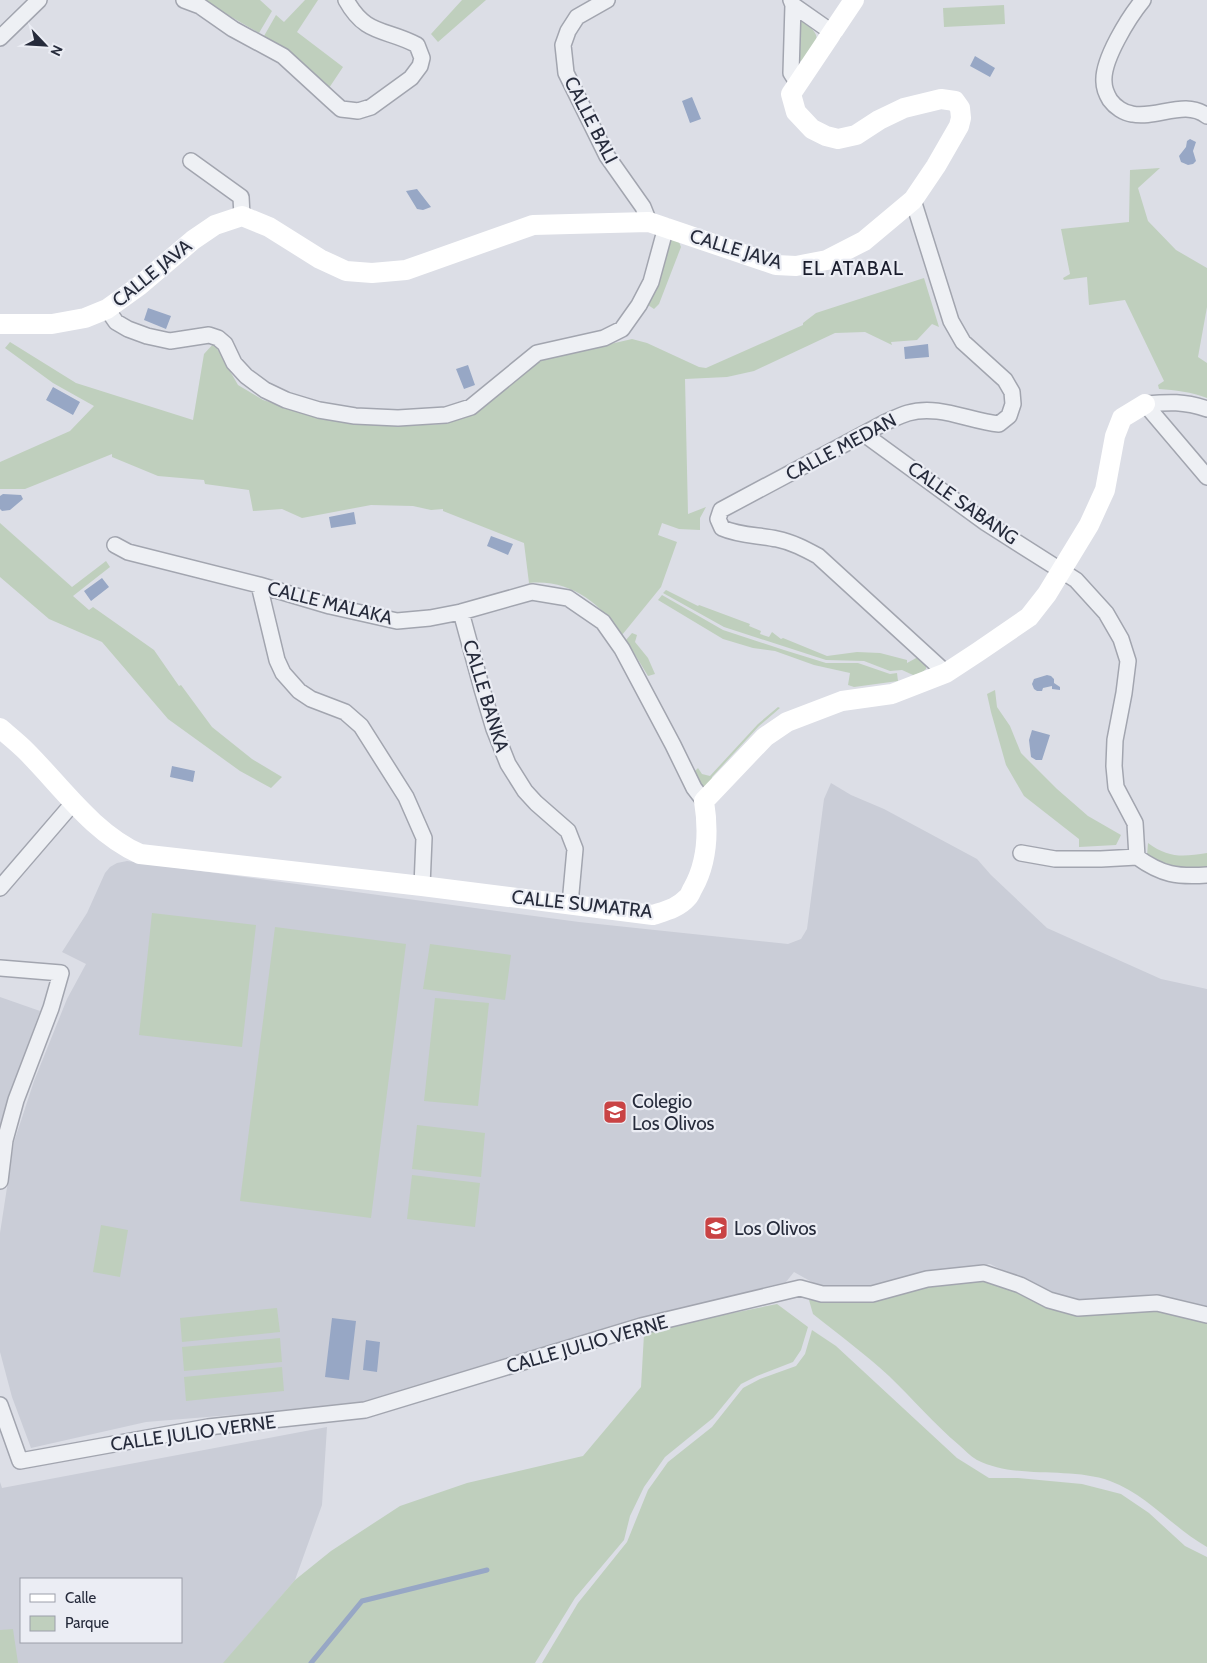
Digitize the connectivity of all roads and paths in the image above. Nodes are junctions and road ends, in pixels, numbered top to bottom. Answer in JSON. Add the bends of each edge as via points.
{"nodes":[{"id":1,"x":39,"y":0,"type":"edge"},
{"id":2,"x":184,"y":0,"type":"edge"},
{"id":3,"x":346,"y":0,"type":"edge"},
{"id":4,"x":607,"y":0,"type":"edge"},
{"id":5,"x":854,"y":0,"type":"edge"},
{"id":6,"x":1143,"y":0,"type":"edge"},
{"id":7,"x":792,"y":3,"type":"edge"},
{"id":8,"x":832,"y":33,"type":"junction"},
{"id":9,"x":0,"y":38,"type":"edge"},
{"id":10,"x":798,"y":84,"type":"junction"},
{"id":11,"x":1207,"y":116,"type":"edge"},
{"id":12,"x":191,"y":161,"type":"dead end"},
{"id":13,"x":913,"y":200,"type":"junction"},
{"id":14,"x":242,"y":216,"type":"junction"},
{"id":15,"x":657,"y":225,"type":"junction"},
{"id":16,"x":107,"y":310,"type":"junction"},
{"id":17,"x":0,"y":324,"type":"edge"},
{"id":18,"x":1145,"y":404,"type":"junction"},
{"id":19,"x":1207,"y":410,"type":"edge"},
{"id":20,"x":864,"y":434,"type":"junction"},
{"id":21,"x":1207,"y":477,"type":"edge"},
{"id":22,"x":115,"y":545,"type":"dead end"},
{"id":23,"x":1063,"y":570,"type":"junction"},
{"id":24,"x":259,"y":585,"type":"junction"},
{"id":25,"x":461,"y":612,"type":"junction"},
{"id":26,"x":946,"y":673,"type":"junction"},
{"id":27,"x":0,"y":728,"type":"edge"},
{"id":28,"x":704,"y":801,"type":"junction"},
{"id":29,"x":74,"y":802,"type":"junction"},
{"id":30,"x":1022,"y":853,"type":"dead end"},
{"id":31,"x":1137,"y":857,"type":"junction"},
{"id":32,"x":1207,"y":875,"type":"edge"},
{"id":33,"x":422,"y":886,"type":"junction"},
{"id":34,"x":0,"y":888,"type":"edge"},
{"id":35,"x":570,"y":904,"type":"junction"},
{"id":36,"x":0,"y":968,"type":"edge"},
{"id":37,"x":0,"y":1180,"type":"edge"},
{"id":38,"x":1207,"y":1315,"type":"edge"},
{"id":39,"x":0,"y":1405,"type":"edge"}],
"edges":[{"from":1,"to":9,"type":"street"},
{"from":2,"to":3,"type":"street","via":[[200,6],[233,29],[283,56],[341,108],[358,111],[370,107],[411,78],[422,58],[417,45],[372,29],[360,20]]},
{"from":4,"to":15,"type":"street","name":"CALLE BALI","via":[[577,17],[568,31],[563,45],[566,74],[607,156]]},
{"from":5,"to":8,"type":"street","name":"CALLE JAVA"},
{"from":6,"to":11,"type":"street","via":[[1132,13],[1107,63],[1106,94],[1120,110],[1131,114],[1194,109]]},
{"from":7,"to":8,"type":"street","name":"CALLE JAVA"},
{"from":7,"to":10,"type":"street","name":"CALLE JAVA","via":[[790,73]]},
{"from":8,"to":10,"type":"street","name":"CALLE JAVA"},
{"from":10,"to":13,"type":"street","name":"CALLE JAVA","via":[[791,94],[796,112],[812,129],[838,139],[856,135],[904,108],[940,100],[954,102],[960,108],[959,126]]},
{"from":12,"to":14,"type":"street","via":[[241,197]]},
{"from":13,"to":15,"type":"street","name":"CALLE JAVA","via":[[864,241],[827,260],[796,266],[776,264]]},
{"from":13,"to":20,"type":"street","name":"CALLE MEDAN","via":[[951,321],[962,342],[1005,380],[1012,392],[1013,404],[1009,416],[999,424],[947,412],[909,412]]},
{"from":14,"to":15,"type":"street","name":"CALLE JAVA","via":[[269,227],[346,271],[372,273],[406,270],[533,225]]},
{"from":14,"to":16,"type":"street","name":"CALLE JAVA","via":[[215,226],[192,240]]},
{"from":15,"to":16,"type":"street","via":[[651,282],[622,329],[604,338],[537,352],[471,407],[446,416],[355,416],[286,400],[246,376],[218,338],[209,335],[170,341],[147,336],[116,322]]},
{"from":16,"to":17,"type":"street","name":"CALLE JAVA","via":[[52,324]]},
{"from":18,"to":19,"type":"street","via":[[1176,401]]},
{"from":18,"to":21,"type":"street"},
{"from":18,"to":23,"type":"street","via":[[1122,418],[1115,436],[1105,490]]},
{"from":20,"to":23,"type":"street","name":"CALLE SABANG","via":[[986,523]]},
{"from":20,"to":26,"type":"street","name":"CALLE MEDAN","via":[[722,510],[718,519],[722,528],[733,533],[777,539],[818,556]]},
{"from":22,"to":24,"type":"street","name":"CALLE MALAKA","via":[[128,552]]},
{"from":23,"to":26,"type":"street","via":[[1029,616]]},
{"from":23,"to":31,"type":"street","name":"CALLE SABANG","via":[[1106,612],[1126,651],[1128,661],[1114,740],[1114,766],[1116,786],[1135,824]]},
{"from":24,"to":25,"type":"street","name":"CALLE MALAKA","via":[[330,606],[398,621]]},
{"from":24,"to":33,"type":"street","via":[[283,673],[298,691],[345,712],[361,726],[406,797],[424,838]]},
{"from":25,"to":28,"type":"street","name":"CALLE MALAKA","via":[[532,592],[568,598],[602,622],[622,649],[694,788]]},
{"from":25,"to":35,"type":"street","name":"CALLE BANKA","via":[[494,729],[508,764],[530,797],[568,831],[575,849]]},
{"from":26,"to":28,"type":"street","via":[[892,694],[842,701],[787,722],[765,737]]},
{"from":27,"to":29,"type":"street","name":"CALLE SUMATRA"},
{"from":28,"to":35,"type":"street","name":"CALLE SUMATRA","via":[[706,855],[688,898],[672,909],[653,915]]},
{"from":29,"to":33,"type":"street","name":"CALLE SUMATRA","via":[[112,838],[140,854]]},
{"from":29,"to":34,"type":"street"},
{"from":30,"to":31,"type":"street","via":[[1055,859]]},
{"from":31,"to":32,"type":"street","via":[[1170,874],[1183,877]]},
{"from":33,"to":35,"type":"street","name":"CALLE SUMATRA"},
{"from":36,"to":37,"type":"street","via":[[61,973],[16,1100],[5,1140]]},
{"from":38,"to":39,"type":"street","name":"CALLE JULIO VERNE","via":[[1157,1303],[1078,1308],[1049,1300],[984,1272],[927,1279],[872,1294],[822,1294],[800,1288],[641,1326],[365,1410],[208,1427],[20,1461]]}]}
